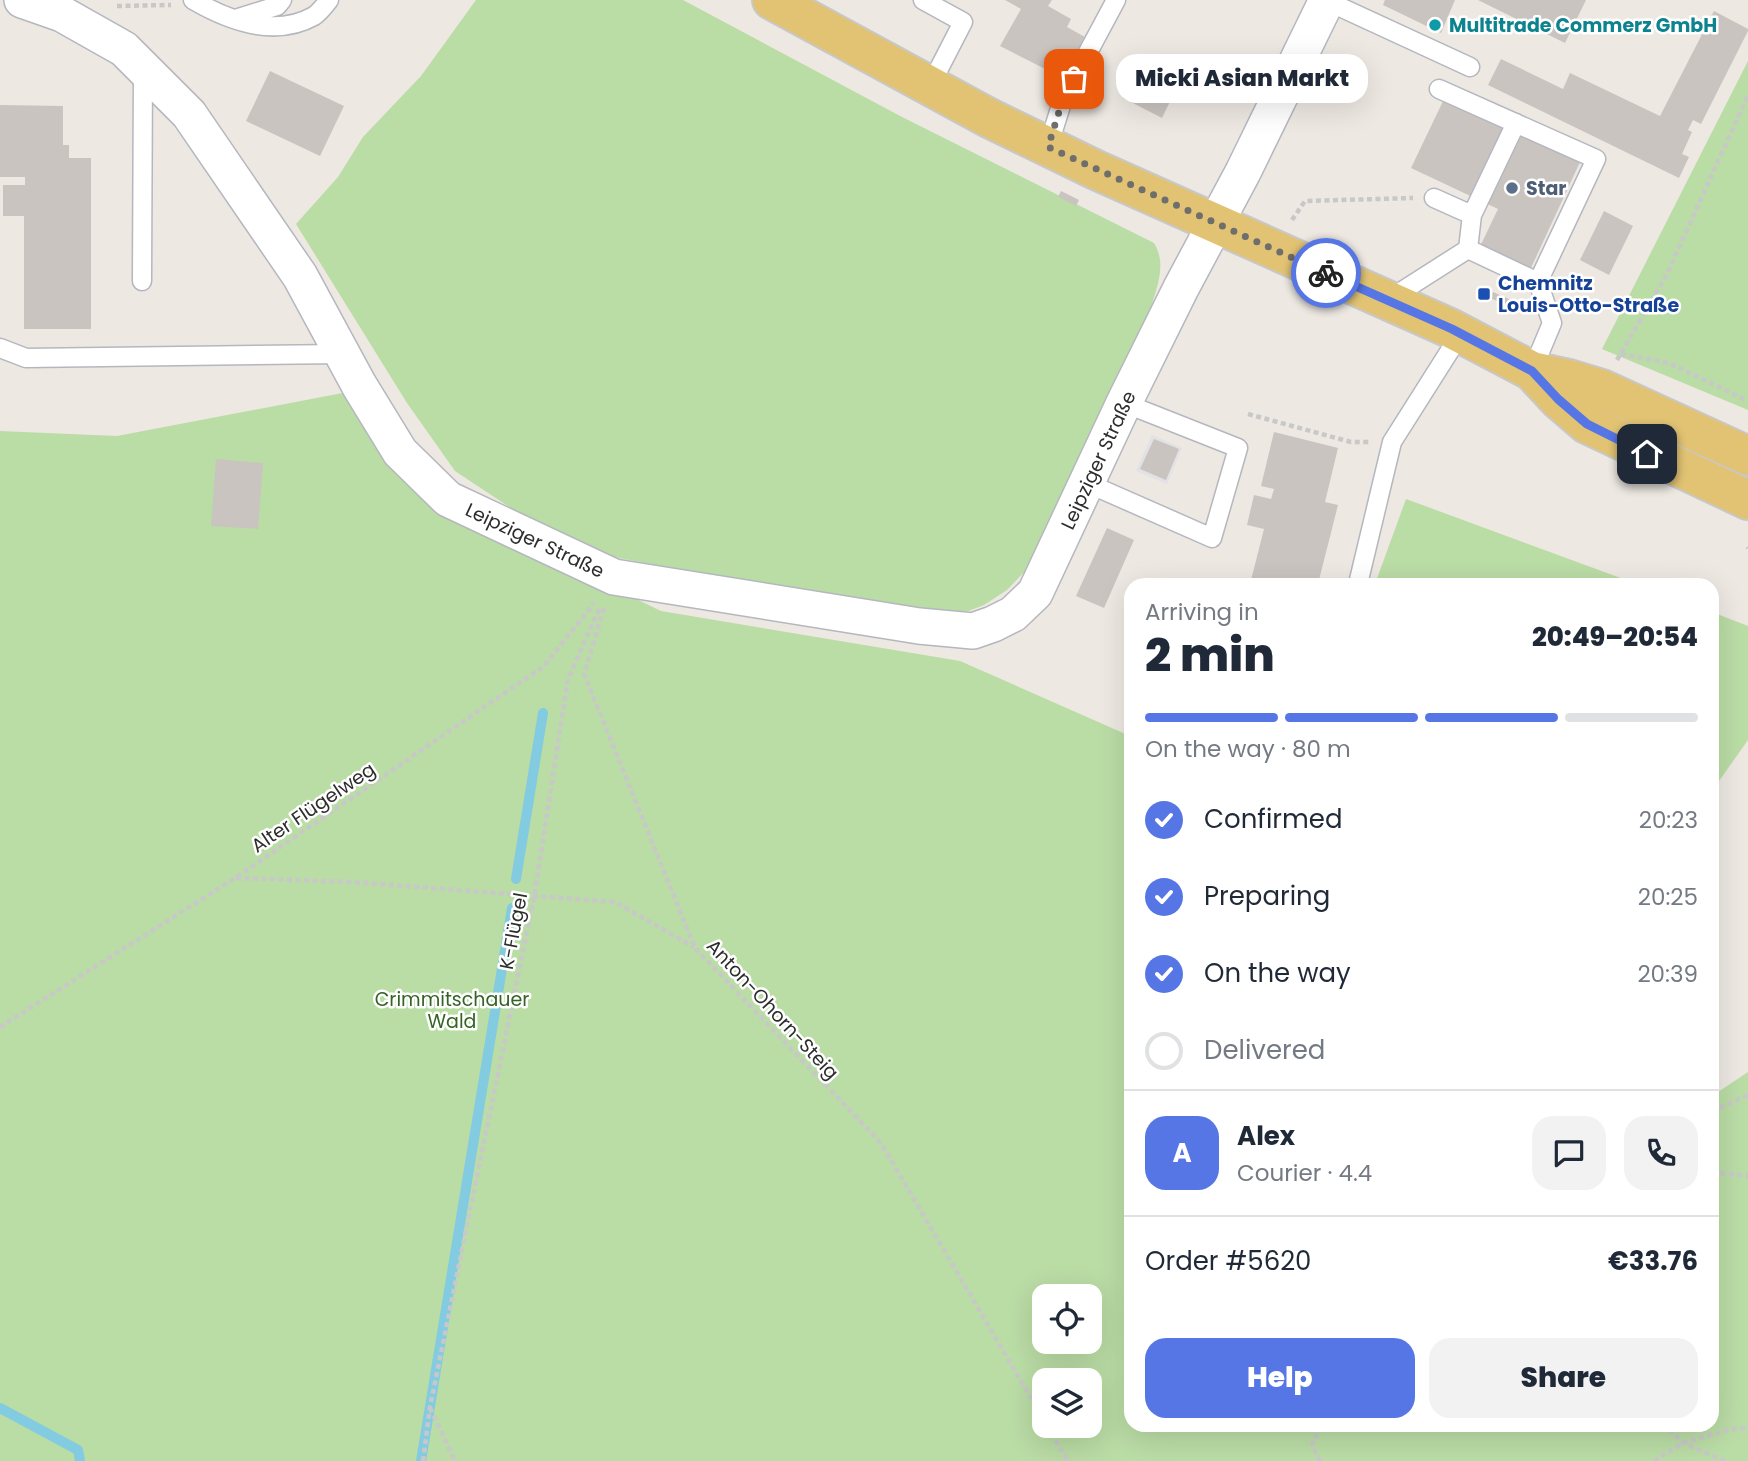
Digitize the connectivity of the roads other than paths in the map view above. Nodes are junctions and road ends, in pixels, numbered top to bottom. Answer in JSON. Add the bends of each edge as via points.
{"nodes":[{"id":1,"x":22,"y":0,"type":"edge"},
{"id":2,"x":193,"y":0,"type":"edge"},
{"id":3,"x":282,"y":0,"type":"edge"},
{"id":4,"x":329,"y":0,"type":"edge"},
{"id":5,"x":772,"y":0,"type":"edge"},
{"id":6,"x":923,"y":0,"type":"edge"},
{"id":7,"x":1116,"y":0,"type":"edge"},
{"id":8,"x":1327,"y":0,"type":"edge"},
{"id":9,"x":232,"y":20,"type":"junction"},
{"id":10,"x":1470,"y":67,"type":"dead end"},
{"id":11,"x":143,"y":69,"type":"junction"},
{"id":12,"x":930,"y":86,"type":"junction"},
{"id":13,"x":1439,"y":89,"type":"dead end"},
{"id":14,"x":1516,"y":123,"type":"junction"},
{"id":15,"x":1048,"y":147,"type":"junction"},
{"id":16,"x":1434,"y":198,"type":"road end"},
{"id":17,"x":1472,"y":215,"type":"junction"},
{"id":18,"x":1215,"y":224,"type":"junction"},
{"id":19,"x":1468,"y":249,"type":"junction"},
{"id":20,"x":142,"y":281,"type":"dead end"},
{"id":21,"x":1538,"y":282,"type":"junction"},
{"id":22,"x":1388,"y":300,"type":"junction"},
{"id":23,"x":1461,"y":333,"type":"junction"},
{"id":24,"x":0,"y":348,"type":"edge"},
{"id":25,"x":342,"y":354,"type":"junction"},
{"id":26,"x":1532,"y":371,"type":"junction"},
{"id":27,"x":1124,"y":402,"type":"junction"},
{"id":28,"x":1748,"y":456,"type":"edge"},
{"id":29,"x":1087,"y":483,"type":"junction"},
{"id":30,"x":1748,"y":499,"type":"edge"},
{"id":31,"x":1359,"y":578,"type":"edge"}],
"edges":[{"from":1,"to":11,"type":"street","name":"Leipziger Straße","via":[[62,14],[124,49]]},
{"from":2,"to":9,"type":"lane"},
{"from":3,"to":9,"type":"lane","via":[[277,6]]},
{"from":4,"to":9,"type":"lane","via":[[315,15],[280,28]]},
{"from":5,"to":12,"type":"main road"},
{"from":6,"to":12,"type":"lane","via":[[963,22]]},
{"from":7,"to":15,"type":"lane","via":[[1063,99]]},
{"from":8,"to":10,"type":"lane"},
{"from":8,"to":18,"type":"street","name":"Leipziger Straße"},
{"from":11,"to":20,"type":"lane"},
{"from":11,"to":25,"type":"street","name":"Leipziger Straße","via":[[189,114],[300,276]]},
{"from":12,"to":15,"type":"main road"},
{"from":13,"to":14,"type":"lane"},
{"from":14,"to":17,"type":"lane"},
{"from":14,"to":21,"type":"lane","via":[[1596,159]]},
{"from":15,"to":18,"type":"main road"},
{"from":16,"to":17,"type":"lane"},
{"from":17,"to":19,"type":"lane"},
{"from":18,"to":22,"type":"main road"},
{"from":18,"to":27,"type":"street","name":"Leipziger Straße"},
{"from":19,"to":21,"type":"lane"},
{"from":19,"to":22,"type":"lane"},
{"from":21,"to":26,"type":"lane","via":[[1552,323]]},
{"from":22,"to":23,"type":"main road"},
{"from":23,"to":26,"type":"main road"},
{"from":23,"to":31,"type":"lane","via":[[1392,442]]},
{"from":24,"to":25,"type":"lane","via":[[26,358]]},
{"from":25,"to":29,"type":"street","name":"Leipziger Straße","via":[[400,452],[448,499],[614,577],[972,631],[1013,614],[1035,593]]},
{"from":26,"to":28,"type":"main road","via":[[1602,389]]},
{"from":26,"to":30,"type":"main road","via":[[1587,424]]},
{"from":27,"to":29,"type":"street","name":"Leipziger Straße"},
{"from":27,"to":29,"type":"lane","via":[[1238,448],[1212,538]]}]}
